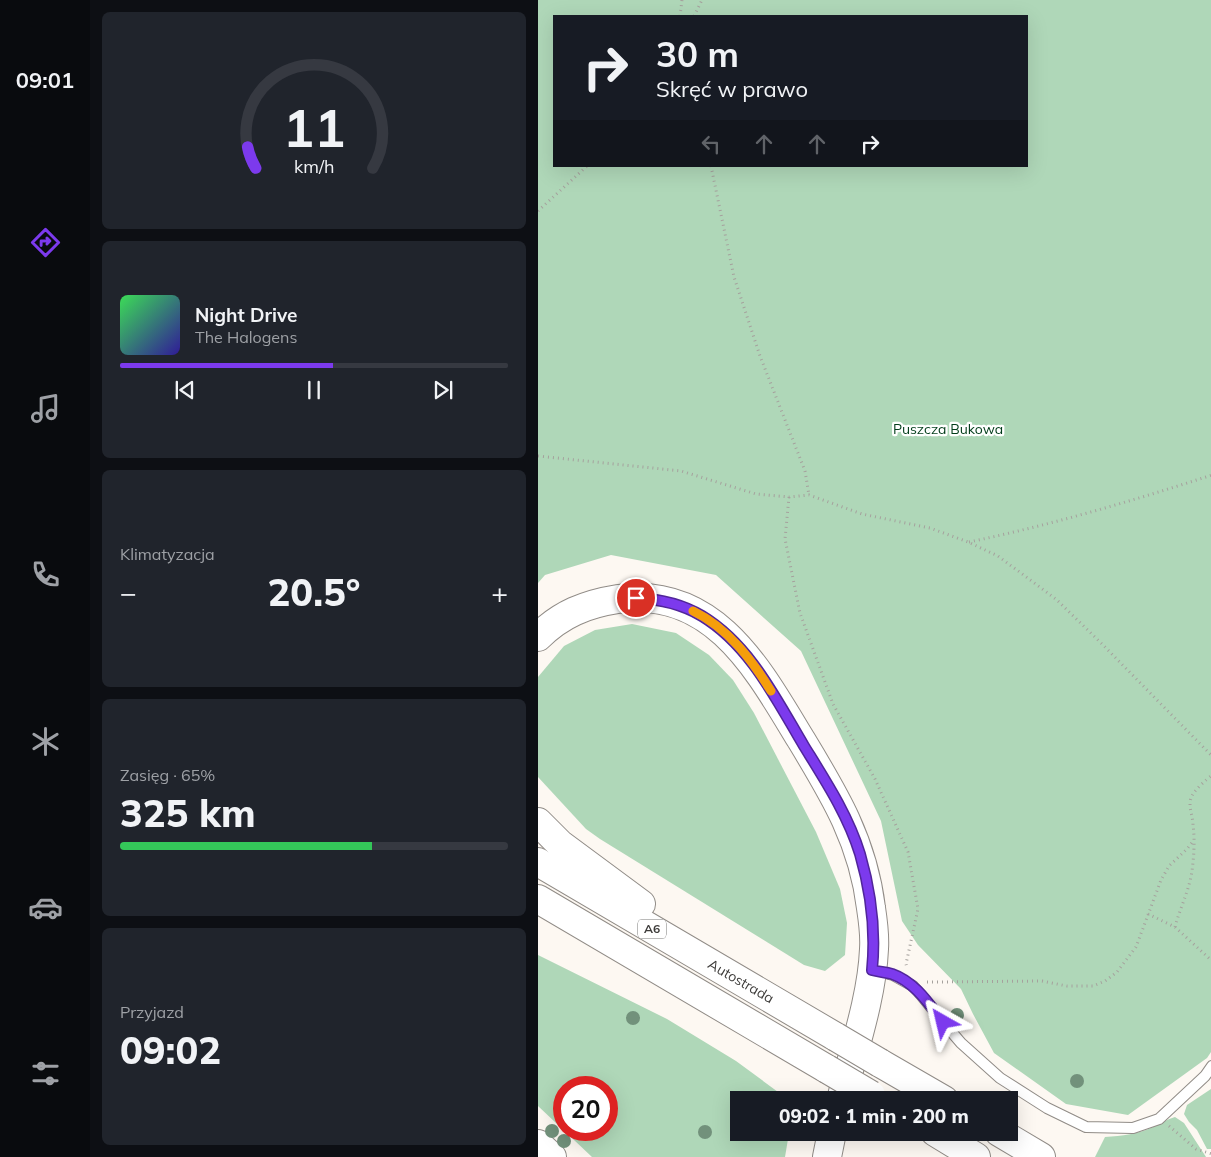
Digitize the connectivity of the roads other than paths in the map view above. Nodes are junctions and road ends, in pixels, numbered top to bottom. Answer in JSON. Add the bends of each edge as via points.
{"nodes":[{"id":1,"x":538,"y":637,"type":"edge"},
{"id":2,"x":538,"y":822,"type":"edge"},
{"id":3,"x":538,"y":862,"type":"edge"},
{"id":4,"x":538,"y":899,"type":"edge"},
{"id":5,"x":538,"y":917,"type":"edge"},
{"id":6,"x":625,"y":951,"type":"junction"},
{"id":7,"x":872,"y":970,"type":"junction"},
{"id":8,"x":766,"y":995,"type":"junction"},
{"id":9,"x":1212,"y":1066,"type":"edge"},
{"id":10,"x":843,"y":1091,"type":"edge"},
{"id":11,"x":865,"y":1091,"type":"edge"},
{"id":12,"x":928,"y":1091,"type":"edge"},
{"id":13,"x":950,"y":1141,"type":"edge"},
{"id":14,"x":1014,"y":1141,"type":"edge"},
{"id":15,"x":538,"y":1144,"type":"edge"},
{"id":16,"x":552,"y":1157,"type":"edge"},
{"id":17,"x":976,"y":1157,"type":"edge"},
{"id":18,"x":1041,"y":1157,"type":"edge"}],
"edges":[{"from":1,"to":7,"type":"highway","via":[[574,611],[611,600],[636,598],[663,601],[689,609],[712,622],[735,642],[785,713],[838,802],[854,836],[871,906]]},
{"from":2,"to":8,"type":"highway","via":[[581,860]]},
{"from":3,"to":8,"type":"highway","name":"Autostrada","number":"A6"},
{"from":4,"to":6,"type":"highway","number":"A6"},
{"from":5,"to":6,"type":"highway"},
{"from":6,"to":11,"type":"highway","number":"A6","bridge":true},
{"from":7,"to":9,"type":"lane","via":[[893,975],[910,984],[961,1042],[1000,1078],[1047,1108],[1086,1127],[1133,1128],[1159,1119]]},
{"from":7,"to":10,"type":"highway"},
{"from":8,"to":12,"type":"highway","name":"Autostrada","number":"A6","bridge":true},
{"from":13,"to":17,"type":"highway"},
{"from":14,"to":18,"type":"highway"},
{"from":15,"to":16,"type":"highway"}]}
